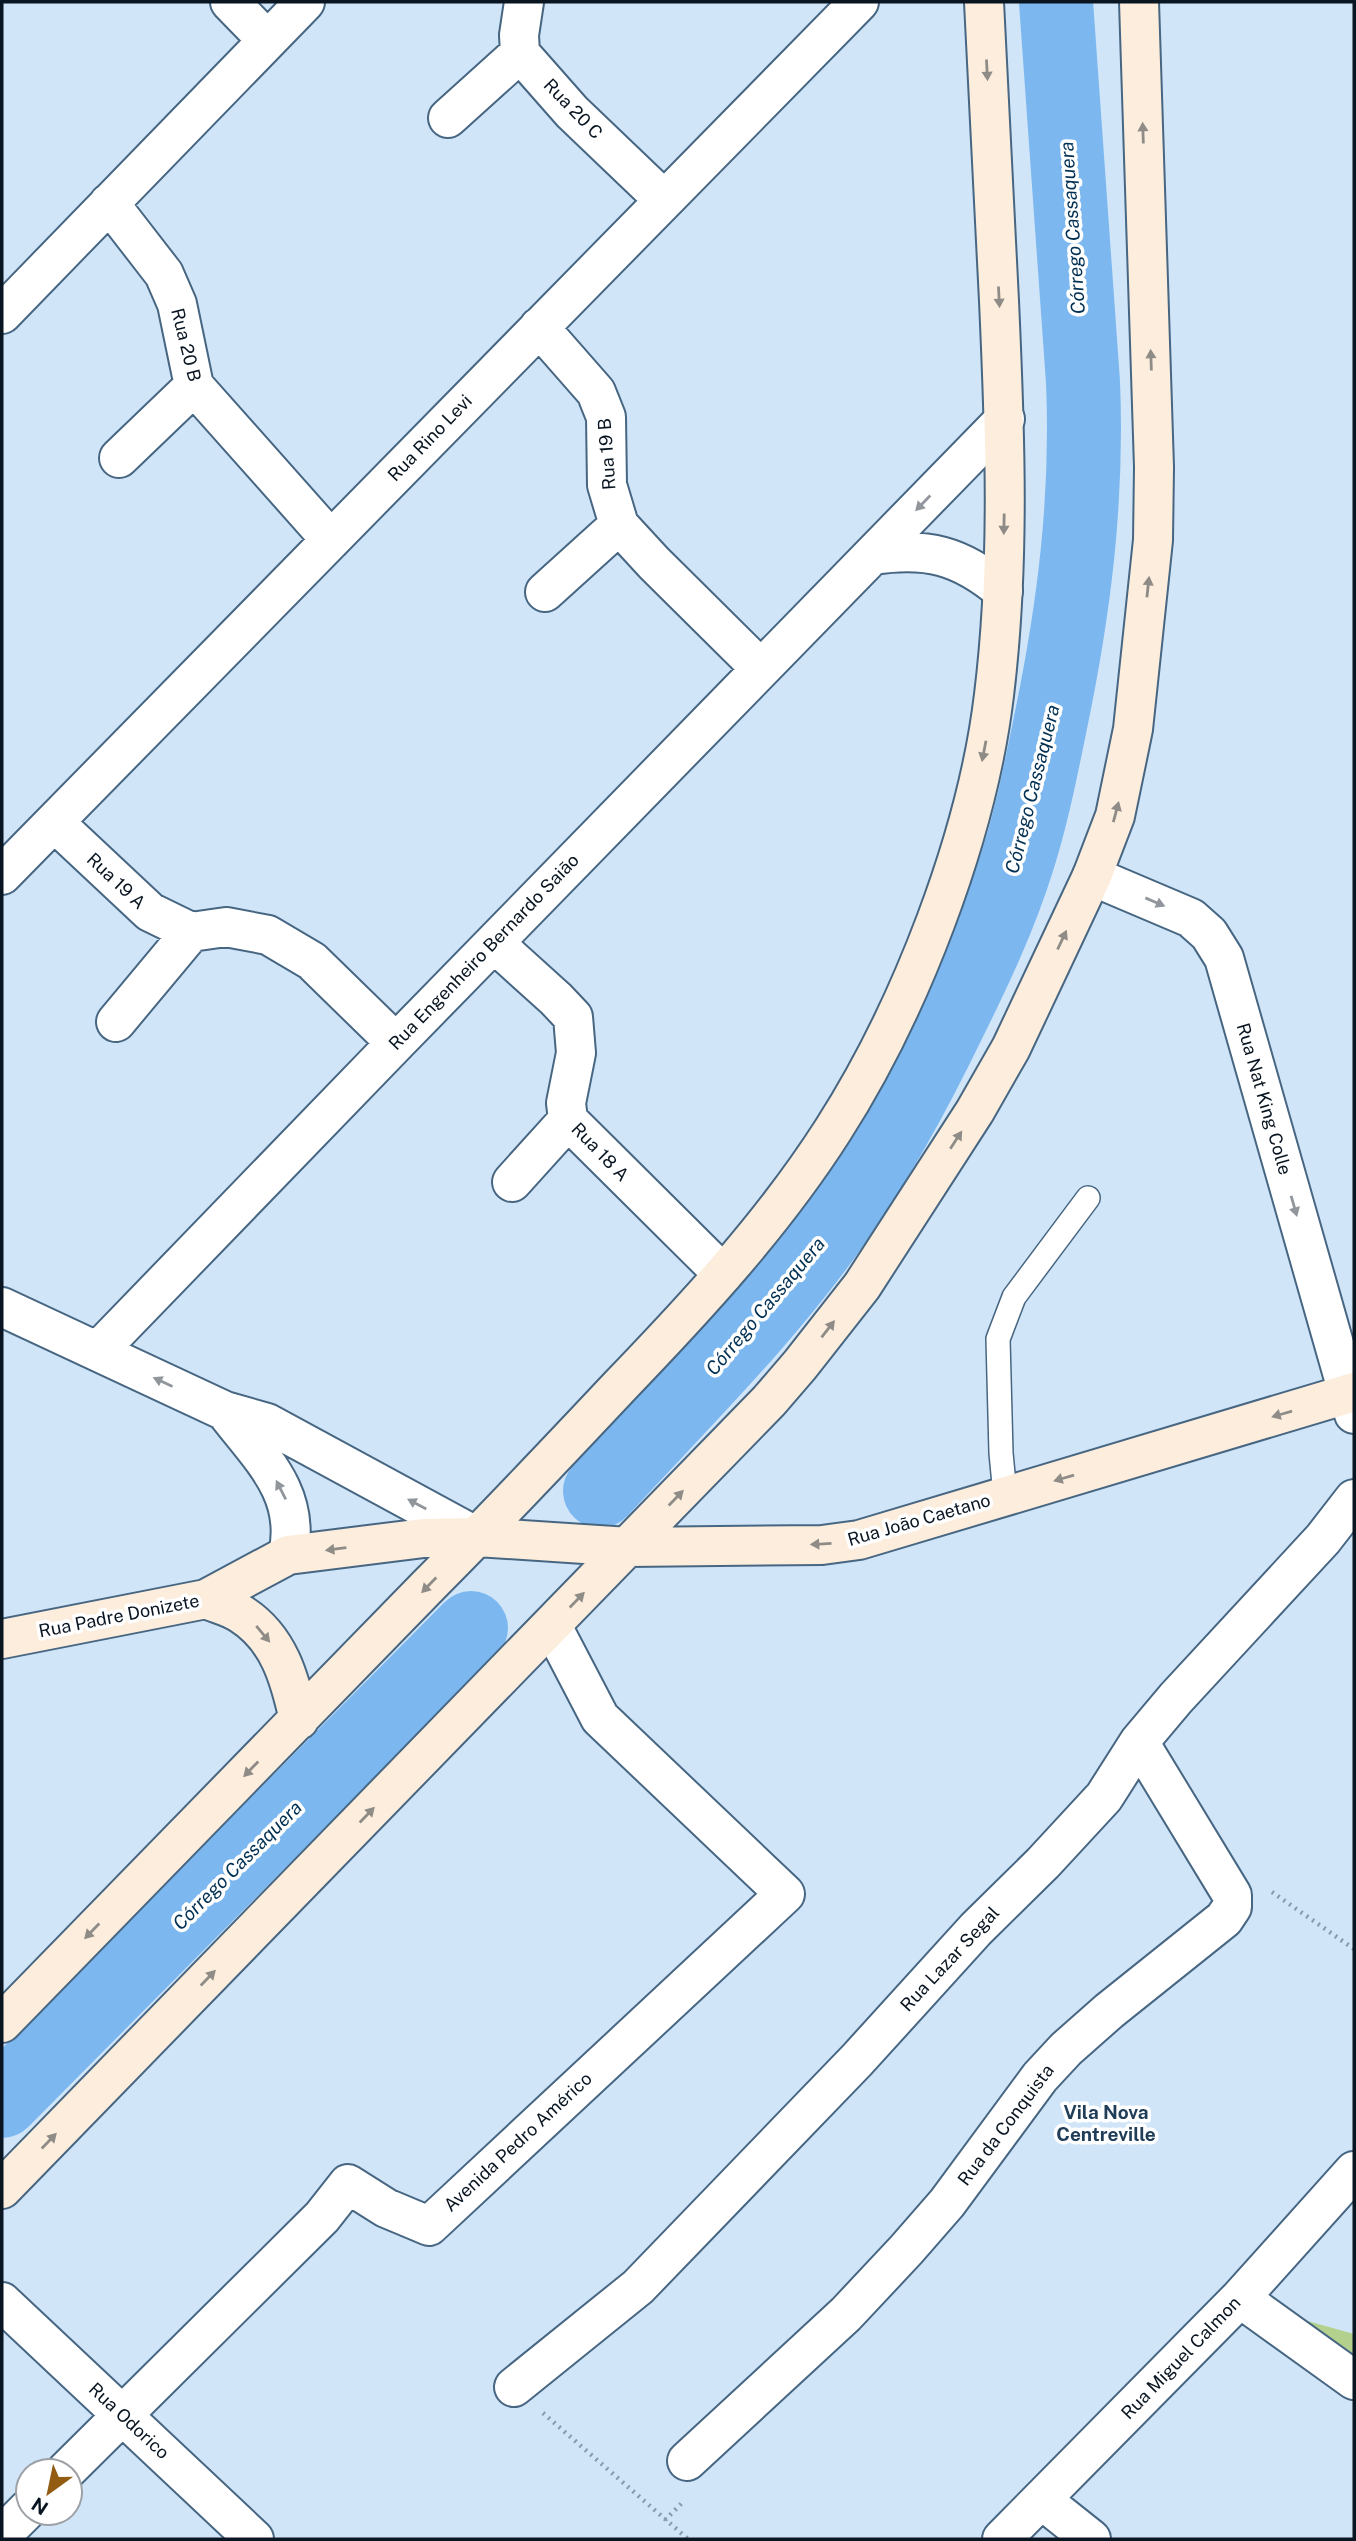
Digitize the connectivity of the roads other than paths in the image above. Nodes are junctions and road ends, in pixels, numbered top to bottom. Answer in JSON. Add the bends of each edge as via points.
{"nodes":[{"id":1,"x":230,"y":2,"type":"edge"},
{"id":2,"x":305,"y":2,"type":"edge"},
{"id":3,"x":524,"y":2,"type":"edge"},
{"id":4,"x":859,"y":2,"type":"edge"},
{"id":5,"x":984,"y":2,"type":"edge"},
{"id":6,"x":1139,"y":2,"type":"edge"},
{"id":7,"x":267,"y":40,"type":"junction"},
{"id":8,"x":520,"y":53,"type":"junction"},
{"id":9,"x":449,"y":118,"type":"dead end"},
{"id":10,"x":664,"y":200,"type":"junction"},
{"id":11,"x":109,"y":204,"type":"junction"},
{"id":12,"x":2,"y":314,"type":"edge"},
{"id":13,"x":539,"y":327,"type":"junction"},
{"id":14,"x":194,"y":386,"type":"junction"},
{"id":15,"x":1005,"y":419,"type":"junction"},
{"id":16,"x":119,"y":458,"type":"dead end"},
{"id":17,"x":619,"y":525,"type":"junction"},
{"id":18,"x":331,"y":540,"type":"junction"},
{"id":19,"x":873,"y":555,"type":"junction"},
{"id":20,"x":1003,"y":591,"type":"junction"},
{"id":21,"x":545,"y":592,"type":"dead end"},
{"id":22,"x":761,"y":669,"type":"junction"},
{"id":23,"x":54,"y":822,"type":"junction"},
{"id":24,"x":2,"y":875,"type":"edge"},
{"id":25,"x":1092,"y":876,"type":"junction"},
{"id":26,"x":191,"y":932,"type":"junction"},
{"id":27,"x":494,"y":943,"type":"junction"},
{"id":28,"x":116,"y":1022,"type":"dead end"},
{"id":29,"x":396,"y":1043,"type":"junction"},
{"id":30,"x":568,"y":1121,"type":"junction"},
{"id":31,"x":512,"y":1182,"type":"dead end"},
{"id":32,"x":1087,"y":1198,"type":"dead end"},
{"id":33,"x":723,"y":1274,"type":"junction"},
{"id":34,"x":2,"y":1307,"type":"edge"},
{"id":35,"x":98,"y":1352,"type":"junction"},
{"id":36,"x":1353,"y":1400,"type":"edge"},
{"id":37,"x":225,"y":1411,"type":"junction"},
{"id":38,"x":1005,"y":1495,"type":"junction"},
{"id":39,"x":1354,"y":1499,"type":"edge"},
{"id":40,"x":477,"y":1537,"type":"junction"},
{"id":41,"x":629,"y":1547,"type":"junction"},
{"id":42,"x":288,"y":1555,"type":"junction"},
{"id":43,"x":206,"y":1599,"type":"junction"},
{"id":44,"x":552,"y":1626,"type":"junction"},
{"id":45,"x":2,"y":1639,"type":"edge"},
{"id":46,"x":299,"y":1720,"type":"junction"},
{"id":47,"x":1139,"y":1742,"type":"junction"},
{"id":48,"x":2,"y":2023,"type":"edge"},
{"id":49,"x":1354,"y":2171,"type":"edge"},
{"id":50,"x":2,"y":2189,"type":"edge"},
{"id":51,"x":1240,"y":2298,"type":"junction"},
{"id":52,"x":2,"y":2302,"type":"edge"},
{"id":53,"x":1354,"y":2380,"type":"edge"},
{"id":54,"x":514,"y":2387,"type":"road end"},
{"id":55,"x":122,"y":2414,"type":"junction"},
{"id":56,"x":79,"y":2457,"type":"edge"},
{"id":57,"x":687,"y":2461,"type":"dead end"},
{"id":58,"x":1042,"y":2500,"type":"junction"},
{"id":59,"x":254,"y":2539,"type":"edge"},
{"id":60,"x":1002,"y":2539,"type":"edge"},
{"id":61,"x":1091,"y":2539,"type":"edge"}],
"edges":[{"from":1,"to":7,"type":"street"},
{"from":2,"to":7,"type":"street"},
{"from":3,"to":8,"type":"street"},
{"from":4,"to":10,"type":"street","name":"Rua Rino Levi"},
{"from":5,"to":15,"type":"street","one_way":true},
{"from":25,"to":6,"type":"street","one_way":true,"via":[[1115,816],[1133,729],[1153,540]]},
{"from":7,"to":11,"type":"street"},
{"from":8,"to":9,"type":"street"},
{"from":8,"to":10,"type":"street","name":"Rua 20 C","via":[[572,112]]},
{"from":10,"to":13,"type":"street","name":"Rua Rino Levi"},
{"from":11,"to":12,"type":"street"},
{"from":11,"to":14,"type":"street","name":"Rua 20 B","via":[[164,274],[177,304]]},
{"from":13,"to":17,"type":"street","name":"Rua 19 B","via":[[596,393],[606,417],[607,485]]},
{"from":13,"to":18,"type":"street","name":"Rua Rino Levi"},
{"from":14,"to":16,"type":"street"},
{"from":14,"to":18,"type":"street","name":"Rua 20 B"},
{"from":15,"to":19,"type":"street","name":"Rua Engenheiro Bernardo Saião","one_way":true},
{"from":15,"to":20,"type":"street","one_way":true},
{"from":17,"to":21,"type":"street"},
{"from":17,"to":22,"type":"street","name":"Rua 19 B"},
{"from":18,"to":23,"type":"street","name":"Rua Rino Levi"},
{"from":19,"to":20,"type":"street","via":[[929,552],[956,559]]},
{"from":19,"to":22,"type":"street","name":"Rua Engenheiro Bernardo Saião"},
{"from":20,"to":33,"type":"street","one_way":true,"via":[[994,698],[978,783],[922,958],[834,1129],[778,1208]]},
{"from":22,"to":27,"type":"street","name":"Rua Engenheiro Bernardo Saião"},
{"from":23,"to":24,"type":"street","name":"Rua Rino Levi"},
{"from":23,"to":26,"type":"street","name":"Rua 19 A","via":[[150,912]]},
{"from":25,"to":36,"type":"street","name":"Rua Nat King Colle","one_way":true,"via":[[1191,918],[1209,934],[1224,958]]},
{"from":41,"to":25,"type":"street","one_way":true,"via":[[769,1401],[862,1286],[1011,1048]]},
{"from":26,"to":28,"type":"street"},
{"from":26,"to":29,"type":"street","via":[[226,927],[268,936],[312,961]]},
{"from":27,"to":29,"type":"street","name":"Rua Engenheiro Bernardo Saião"},
{"from":27,"to":30,"type":"street","name":"Rua 18 A","via":[[573,1017],[576,1053],[566,1103]]},
{"from":29,"to":35,"type":"street","name":"Rua Engenheiro Bernardo Saião"},
{"from":30,"to":31,"type":"street"},
{"from":30,"to":33,"type":"street","name":"Rua 18 A"},
{"from":32,"to":38,"type":"lane","via":[[1014,1297],[998,1339]]},
{"from":33,"to":40,"type":"street"},
{"from":34,"to":35,"type":"street"},
{"from":37,"to":35,"type":"street","one_way":true},
{"from":36,"to":38,"type":"street","name":"Rua João Caetano","one_way":true},
{"from":40,"to":37,"type":"street","one_way":true,"via":[[267,1423]]},
{"from":42,"to":37,"type":"street","one_way":true,"via":[[292,1518],[285,1494]]},
{"from":38,"to":41,"type":"street","name":"Rua João Caetano","one_way":true,"via":[[859,1540],[822,1545]]},
{"from":39,"to":47,"type":"street","name":"Rua Lazar Segal","via":[[1324,1539]]},
{"from":40,"to":41,"type":"street","name":"Rua João Caetano"},
{"from":40,"to":42,"type":"street","name":"Rua Padre Donizete","one_way":true,"via":[[424,1538]]},
{"from":40,"to":46,"type":"street","one_way":true},
{"from":44,"to":41,"type":"street","one_way":true},
{"from":42,"to":43,"type":"street","name":"Rua Padre Donizete"},
{"from":43,"to":45,"type":"street","name":"Rua Padre Donizete"},
{"from":43,"to":46,"type":"street","one_way":true,"via":[[240,1613],[260,1628],[290,1678]]},
{"from":50,"to":44,"type":"street","one_way":true},
{"from":44,"to":55,"type":"street","name":"Avenida Pedro Américo","via":[[600,1718],[785,1894],[429,2225],[386,2208],[348,2184],[322,2217]]},
{"from":46,"to":48,"type":"street","one_way":true},
{"from":47,"to":54,"type":"street","name":"Rua Lazar Segal","via":[[1104,1797],[1059,1846],[638,2287]]},
{"from":47,"to":57,"type":"street","name":"Rua da Conquista","via":[[1232,1895],[1232,1907],[1224,1919],[1066,2049],[906,2250],[846,2314]]},
{"from":49,"to":51,"type":"street","name":"Rua Miguel Calmon"},
{"from":51,"to":53,"type":"street"},
{"from":51,"to":58,"type":"street","name":"Rua Miguel Calmon"},
{"from":52,"to":55,"type":"street","name":"Rua Odorico"},
{"from":55,"to":56,"type":"street","name":"Avenida Pedro Américo"},
{"from":55,"to":59,"type":"street","name":"Rua Odorico"},
{"from":58,"to":60,"type":"street","name":"Rua Miguel Calmon"},
{"from":58,"to":61,"type":"street"}]}
